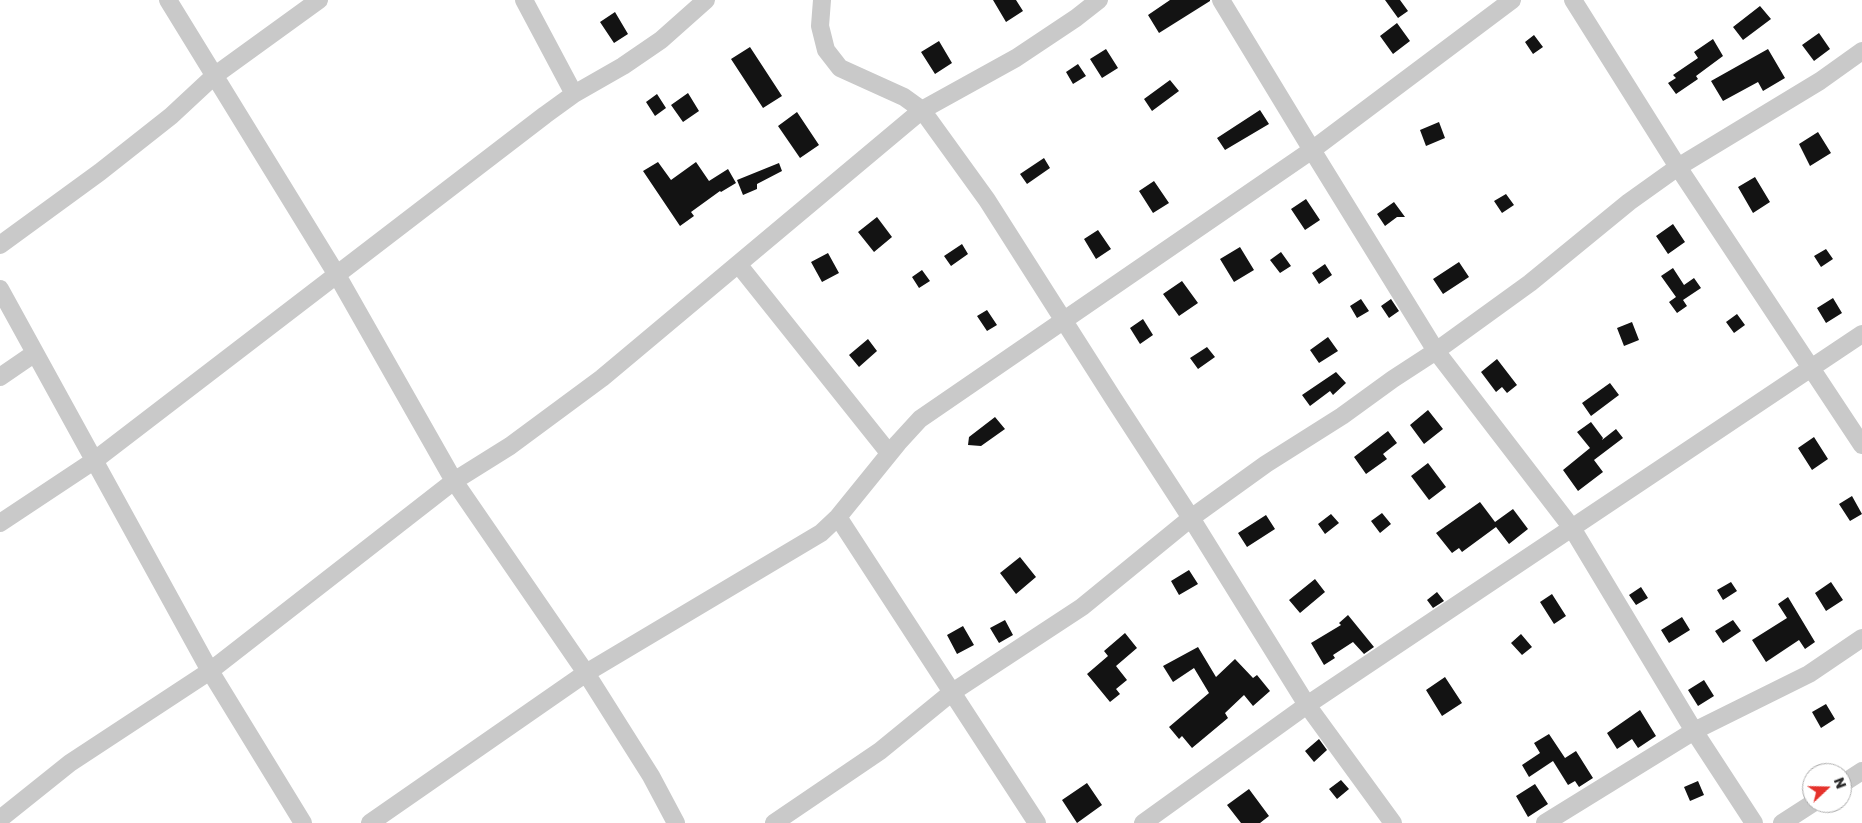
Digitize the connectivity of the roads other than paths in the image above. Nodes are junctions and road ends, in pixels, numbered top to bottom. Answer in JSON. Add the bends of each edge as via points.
{"nodes":[{"id":1,"x":168,"y":0,"type":"edge"},
{"id":2,"x":319,"y":0,"type":"edge"},
{"id":3,"x":524,"y":0,"type":"edge"},
{"id":4,"x":706,"y":0,"type":"edge"},
{"id":5,"x":822,"y":0,"type":"edge"},
{"id":6,"x":1099,"y":0,"type":"edge"},
{"id":7,"x":1221,"y":0,"type":"edge"},
{"id":8,"x":1512,"y":0,"type":"edge"},
{"id":9,"x":1572,"y":0,"type":"edge"},
{"id":10,"x":1862,"y":51,"type":"edge"},
{"id":11,"x":214,"y":76,"type":"junction"},
{"id":12,"x":574,"y":94,"type":"junction"},
{"id":13,"x":922,"y":110,"type":"junction"},
{"id":14,"x":1312,"y":150,"type":"junction"},
{"id":15,"x":1678,"y":167,"type":"junction"},
{"id":16,"x":0,"y":245,"type":"edge"},
{"id":17,"x":738,"y":264,"type":"junction"},
{"id":18,"x":337,"y":275,"type":"junction"},
{"id":19,"x":0,"y":289,"type":"edge"},
{"id":20,"x":1064,"y":322,"type":"junction"},
{"id":21,"x":1862,"y":334,"type":"edge"},
{"id":22,"x":1436,"y":351,"type":"junction"},
{"id":23,"x":35,"y":352,"type":"junction"},
{"id":24,"x":1811,"y":369,"type":"junction"},
{"id":25,"x":0,"y":377,"type":"edge"},
{"id":26,"x":1862,"y":445,"type":"edge"},
{"id":27,"x":889,"y":453,"type":"junction"},
{"id":28,"x":95,"y":460,"type":"junction"},
{"id":29,"x":454,"y":481,"type":"junction"},
{"id":30,"x":838,"y":518,"type":"junction"},
{"id":31,"x":1192,"y":518,"type":"junction"},
{"id":32,"x":0,"y":523,"type":"edge"},
{"id":33,"x":1572,"y":528,"type":"junction"},
{"id":34,"x":1862,"y":638,"type":"edge"},
{"id":35,"x":210,"y":671,"type":"junction"},
{"id":36,"x":586,"y":674,"type":"junction"},
{"id":37,"x":951,"y":693,"type":"junction"},
{"id":38,"x":1307,"y":705,"type":"junction"},
{"id":39,"x":1694,"y":730,"type":"junction"},
{"id":40,"x":1802,"y":810,"type":"edge"},
{"id":41,"x":0,"y":820,"type":"edge"},
{"id":42,"x":303,"y":823,"type":"edge"},
{"id":43,"x":370,"y":823,"type":"edge"},
{"id":44,"x":676,"y":823,"type":"edge"},
{"id":45,"x":774,"y":823,"type":"edge"},
{"id":46,"x":1037,"y":823,"type":"edge"},
{"id":47,"x":1143,"y":823,"type":"edge"},
{"id":48,"x":1393,"y":823,"type":"edge"},
{"id":49,"x":1545,"y":823,"type":"edge"},
{"id":50,"x":1754,"y":823,"type":"edge"},
{"id":51,"x":1782,"y":823,"type":"edge"}],
"edges":[{"from":1,"to":11,"type":"street"},
{"from":2,"to":11,"type":"street"},
{"from":3,"to":12,"type":"street"},
{"from":4,"to":12,"type":"street","via":[[653,45]]},
{"from":5,"to":13,"type":"street","via":[[820,26],[826,50],[840,68],[904,97]]},
{"from":6,"to":13,"type":"street","via":[[1016,58]]},
{"from":7,"to":14,"type":"street"},
{"from":8,"to":14,"type":"street"},
{"from":9,"to":15,"type":"street"},
{"from":10,"to":15,"type":"street","via":[[1820,81]]},
{"from":11,"to":16,"type":"street","via":[[171,116]]},
{"from":11,"to":18,"type":"street"},
{"from":12,"to":18,"type":"street"},
{"from":13,"to":17,"type":"street"},
{"from":13,"to":20,"type":"street","via":[[987,200]]},
{"from":14,"to":20,"type":"street"},
{"from":14,"to":22,"type":"street"},
{"from":15,"to":22,"type":"street","via":[[1530,283]]},
{"from":15,"to":24,"type":"street"},
{"from":17,"to":27,"type":"street"},
{"from":17,"to":29,"type":"street","via":[[602,378],[510,446]]},
{"from":18,"to":28,"type":"street"},
{"from":18,"to":29,"type":"street"},
{"from":19,"to":23,"type":"street"},
{"from":20,"to":27,"type":"street","via":[[920,419]]},
{"from":20,"to":31,"type":"street"},
{"from":21,"to":24,"type":"street"},
{"from":22,"to":31,"type":"street","via":[[1266,464]]},
{"from":22,"to":33,"type":"street"},
{"from":23,"to":25,"type":"street"},
{"from":23,"to":28,"type":"street"},
{"from":24,"to":26,"type":"street"},
{"from":24,"to":33,"type":"street"},
{"from":27,"to":30,"type":"street"},
{"from":28,"to":32,"type":"street"},
{"from":28,"to":35,"type":"street"},
{"from":29,"to":35,"type":"street"},
{"from":29,"to":36,"type":"street"},
{"from":30,"to":36,"type":"street","via":[[821,533]]},
{"from":30,"to":37,"type":"street"},
{"from":31,"to":37,"type":"street","via":[[1082,607]]},
{"from":31,"to":38,"type":"street"},
{"from":33,"to":38,"type":"street"},
{"from":33,"to":39,"type":"street"},
{"from":34,"to":39,"type":"street","via":[[1810,674]]},
{"from":35,"to":41,"type":"street","via":[[70,763]]},
{"from":35,"to":42,"type":"street"},
{"from":36,"to":43,"type":"street"},
{"from":36,"to":44,"type":"street","via":[[651,776]]},
{"from":37,"to":45,"type":"street","via":[[880,750]]},
{"from":37,"to":46,"type":"street"},
{"from":38,"to":47,"type":"street"},
{"from":38,"to":48,"type":"street"},
{"from":39,"to":49,"type":"street"},
{"from":39,"to":50,"type":"street"},
{"from":40,"to":51,"type":"street"}]}
